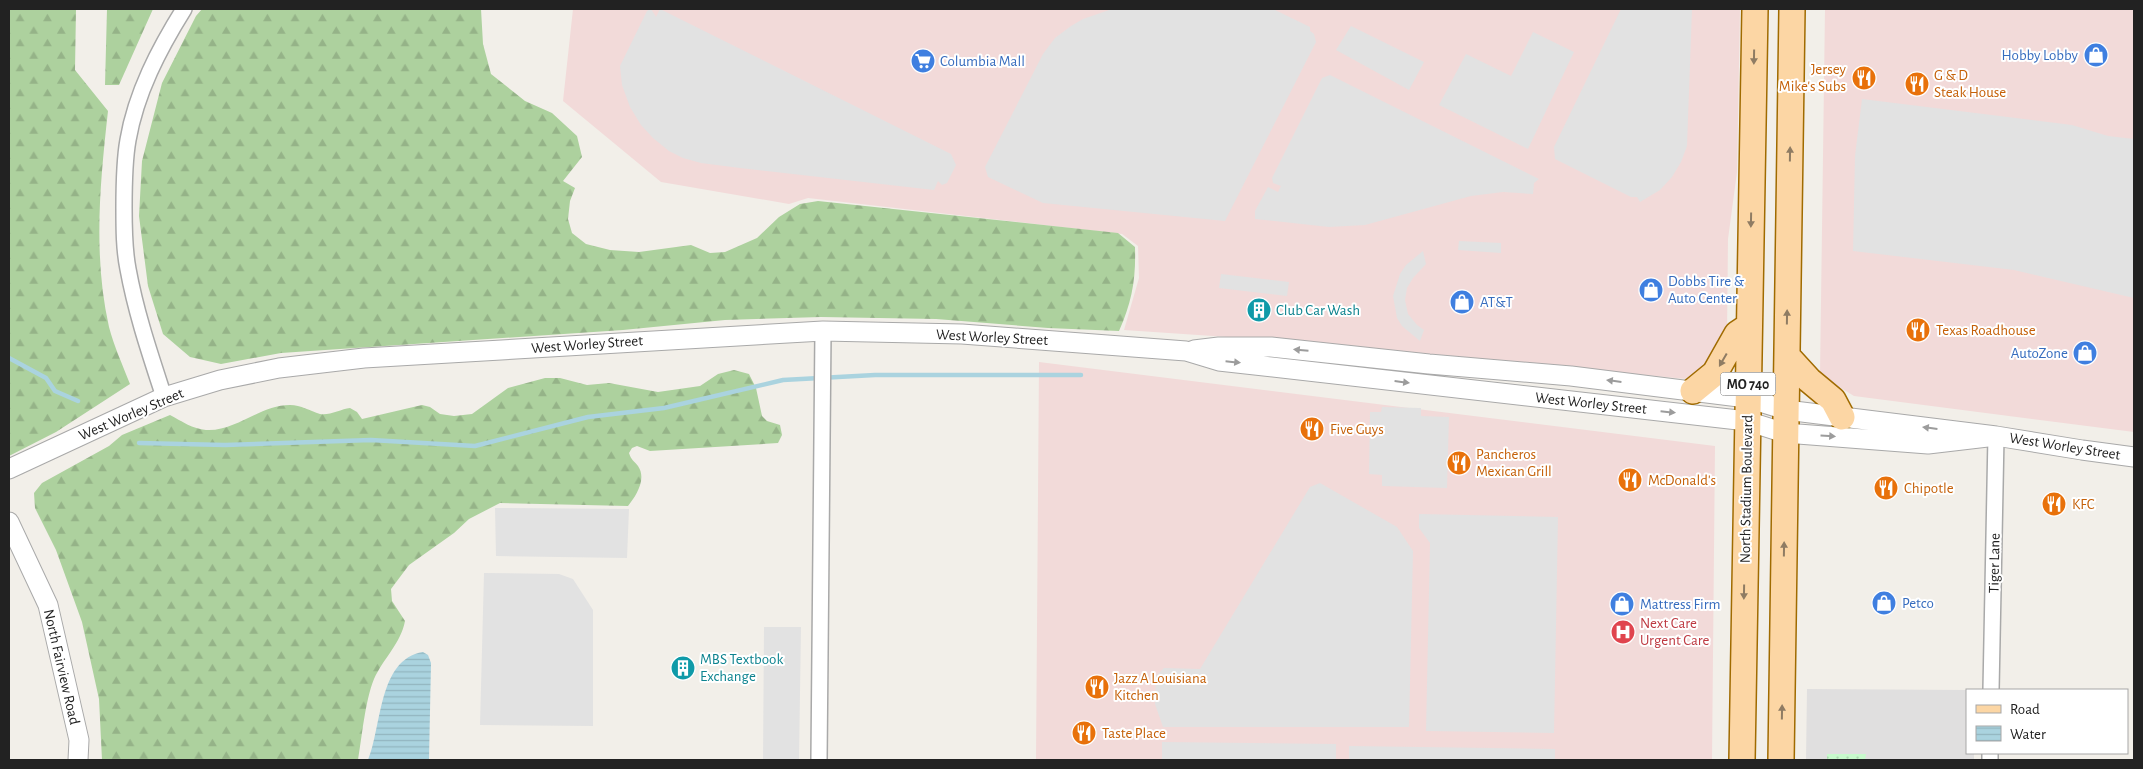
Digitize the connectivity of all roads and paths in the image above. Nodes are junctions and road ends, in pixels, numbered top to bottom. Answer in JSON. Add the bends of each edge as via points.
{"nodes":[{"id":1,"x":184,"y":9,"type":"edge"},
{"id":2,"x":1755,"y":9,"type":"edge"},
{"id":3,"x":1792,"y":9,"type":"edge"},
{"id":4,"x":1749,"y":326,"type":"junction"},
{"id":5,"x":822,"y":331,"type":"junction"},
{"id":6,"x":1186,"y":351,"type":"junction"},
{"id":7,"x":1787,"y":356,"type":"junction"},
{"id":8,"x":1693,"y":391,"type":"junction"},
{"id":9,"x":164,"y":397,"type":"junction"},
{"id":10,"x":1747,"y":409,"type":"junction"},
{"id":11,"x":1842,"y":417,"type":"junction"},
{"id":12,"x":1785,"y":422,"type":"junction"},
{"id":13,"x":1996,"y":436,"type":"junction"},
{"id":14,"x":2134,"y":457,"type":"edge"},
{"id":15,"x":9,"y":469,"type":"edge"},
{"id":16,"x":9,"y":522,"type":"edge"},
{"id":17,"x":1991,"y":689,"type":"edge"},
{"id":18,"x":78,"y":760,"type":"edge"},
{"id":19,"x":819,"y":760,"type":"edge"},
{"id":20,"x":1742,"y":760,"type":"edge"},
{"id":21,"x":1781,"y":760,"type":"edge"}],
"edges":[{"from":1,"to":9,"type":"street","via":[[158,52],[141,95],[128,140],[124,185],[127,268],[140,325]]},
{"from":2,"to":4,"type":"main road","name":"North Stadium Boulevard","number":"MO 740","one_way":true},
{"from":7,"to":3,"type":"main road","number":"MO 740","one_way":true},
{"from":4,"to":8,"type":"main road","one_way":true,"via":[[1737,334],[1715,373]]},
{"from":4,"to":10,"type":"main road","name":"North Stadium Boulevard","number":"MO 740"},
{"from":5,"to":6,"type":"street","name":"West Worley Street","via":[[962,334]]},
{"from":5,"to":9,"type":"street","name":"West Worley Street","via":[[364,358],[227,378]]},
{"from":5,"to":19,"type":"street"},
{"from":8,"to":6,"type":"street","name":"West Worley Street","one_way":true,"via":[[1571,376],[1271,348],[1219,347]]},
{"from":6,"to":10,"type":"street","name":"West Worley Street","one_way":true,"via":[[1219,361]]},
{"from":7,"to":11,"type":"main road","via":[[1833,400]]},
{"from":7,"to":12,"type":"main road","number":"MO 740"},
{"from":8,"to":10,"type":"street","name":"West Worley Street"},
{"from":9,"to":15,"type":"street","name":"West Worley Street"},
{"from":10,"to":12,"type":"street","name":"West Worley Street"},
{"from":10,"to":20,"type":"main road","name":"North Stadium Boulevard","number":"MO 740","one_way":true},
{"from":11,"to":12,"type":"street","name":"West Worley Street"},
{"from":13,"to":11,"type":"street","name":"West Worley Street","one_way":true},
{"from":12,"to":13,"type":"street","name":"West Worley Street","one_way":true,"via":[[1928,444]]},
{"from":21,"to":12,"type":"main road","number":"MO 740","one_way":true},
{"from":13,"to":14,"type":"street","name":"West Worley Street"},
{"from":13,"to":17,"type":"street","name":"Tiger Lane"},
{"from":16,"to":18,"type":"street","name":"North Fairview Road","via":[[48,605],[79,740]]}]}
